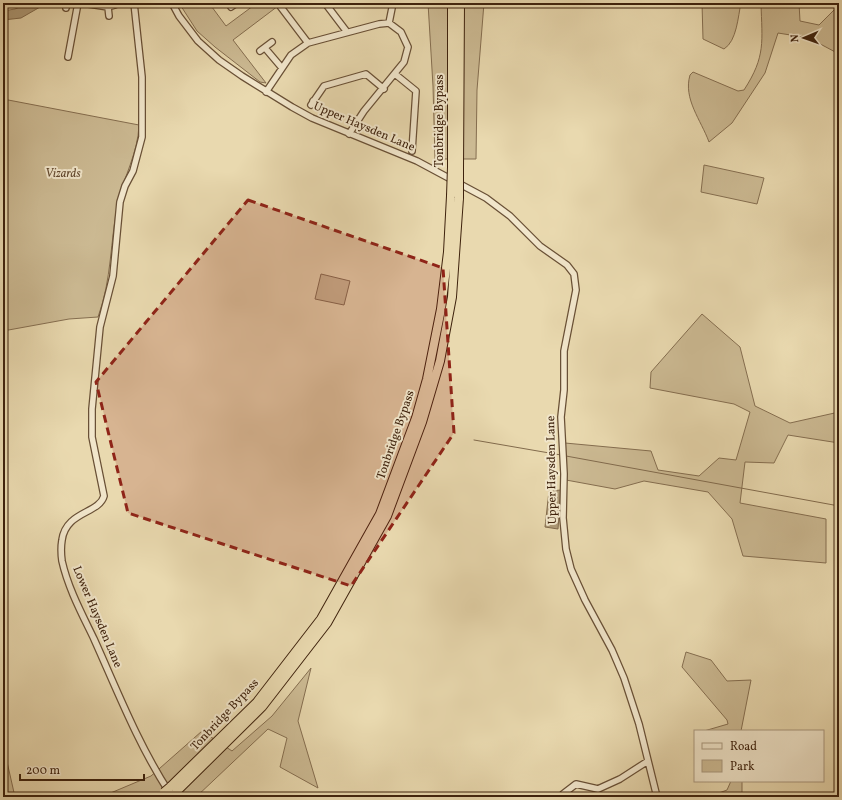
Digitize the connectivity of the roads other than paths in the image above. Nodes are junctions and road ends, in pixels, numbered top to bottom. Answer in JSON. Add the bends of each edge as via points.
{"nodes":[{"id":1,"x":78,"y":3,"type":"edge"},
{"id":2,"x":82,"y":3,"type":"edge"},
{"id":3,"x":134,"y":3,"type":"edge"},
{"id":4,"x":172,"y":3,"type":"edge"},
{"id":5,"x":325,"y":3,"type":"edge"},
{"id":6,"x":394,"y":3,"type":"edge"},
{"id":7,"x":452,"y":3,"type":"edge"},
{"id":8,"x":460,"y":3,"type":"edge"},
{"id":9,"x":466,"y":3,"type":"edge"},
{"id":10,"x":277,"y":4,"type":"edge"},
{"id":11,"x":114,"y":5,"type":"dead end"},
{"id":12,"x":108,"y":7,"type":"junction"},
{"id":13,"x":109,"y":16,"type":"dead end"},
{"id":14,"x":389,"y":23,"type":"junction"},
{"id":15,"x":347,"y":32,"type":"junction"},
{"id":16,"x":272,"y":42,"type":"dead end"},
{"id":17,"x":308,"y":43,"type":"junction"},
{"id":18,"x":68,"y":57,"type":"dead end"},
{"id":19,"x":282,"y":68,"type":"junction"},
{"id":20,"x":395,"y":74,"type":"junction"},
{"id":21,"x":460,"y":80,"type":"junction"},
{"id":22,"x":384,"y":89,"type":"junction"},
{"id":23,"x":266,"y":92,"type":"junction"},
{"id":24,"x":320,"y":106,"type":"dead end"},
{"id":25,"x":349,"y":134,"type":"junction"},
{"id":26,"x":412,"y":151,"type":"dead end"},
{"id":27,"x":456,"y":168,"type":"junction"},
{"id":28,"x":648,"y":761,"type":"junction"},
{"id":29,"x":168,"y":794,"type":"edge"},
{"id":30,"x":562,"y":797,"type":"edge"},
{"id":31,"x":657,"y":797,"type":"edge"}],
"edges":[{"from":1,"to":18,"type":"street"},
{"from":2,"to":12,"type":"street"},
{"from":3,"to":29,"type":"street","name":"Lower Haysden Lane","via":[[142,76],[142,137],[133,171],[120,202],[113,276],[100,327],[92,409],[92,437],[104,496],[99,504],[68,525],[61,552],[68,582],[81,614]]},
{"from":4,"to":23,"type":"street","name":"Upper Haysden Lane","via":[[198,41],[219,60]]},
{"from":5,"to":15,"type":"street"},
{"from":6,"to":14,"type":"street"},
{"from":7,"to":27,"type":"highway","name":"Tonbridge Bypass"},
{"from":8,"to":21,"type":"highway","name":"Tonbridge Bypass"},
{"from":9,"to":21,"type":"highway"},
{"from":10,"to":17,"type":"street"},
{"from":11,"to":12,"type":"street"},
{"from":12,"to":13,"type":"street"},
{"from":14,"to":15,"type":"street"},
{"from":14,"to":20,"type":"street","via":[[401,32],[408,47],[404,62]]},
{"from":15,"to":17,"type":"street"},
{"from":16,"to":19,"type":"street","via":[[262,49]]},
{"from":17,"to":19,"type":"street","via":[[291,55]]},
{"from":19,"to":23,"type":"street"},
{"from":20,"to":22,"type":"street"},
{"from":20,"to":26,"type":"street","via":[[416,91]]},
{"from":21,"to":27,"type":"highway","name":"Tonbridge Bypass"},
{"from":22,"to":24,"type":"street","via":[[366,74],[357,75],[324,86],[312,103]]},
{"from":22,"to":25,"type":"street","via":[[364,111]]},
{"from":23,"to":25,"type":"street","name":"Upper Haysden Lane"},
{"from":25,"to":28,"type":"street","name":"Upper Haysden Lane","via":[[417,161],[486,198],[510,216],[540,246],[563,262],[574,274],[576,290],[564,351],[561,417],[566,549],[582,594],[624,678]]},
{"from":27,"to":29,"type":"highway","name":"Tonbridge Bypass","bridge":true,"via":[[455,197],[441,309],[427,379],[416,418],[380,514],[321,619],[256,702]]},
{"from":28,"to":30,"type":"street","via":[[620,779],[598,789],[576,784]]},
{"from":28,"to":31,"type":"street","name":"Upper Haysden Lane"}]}
